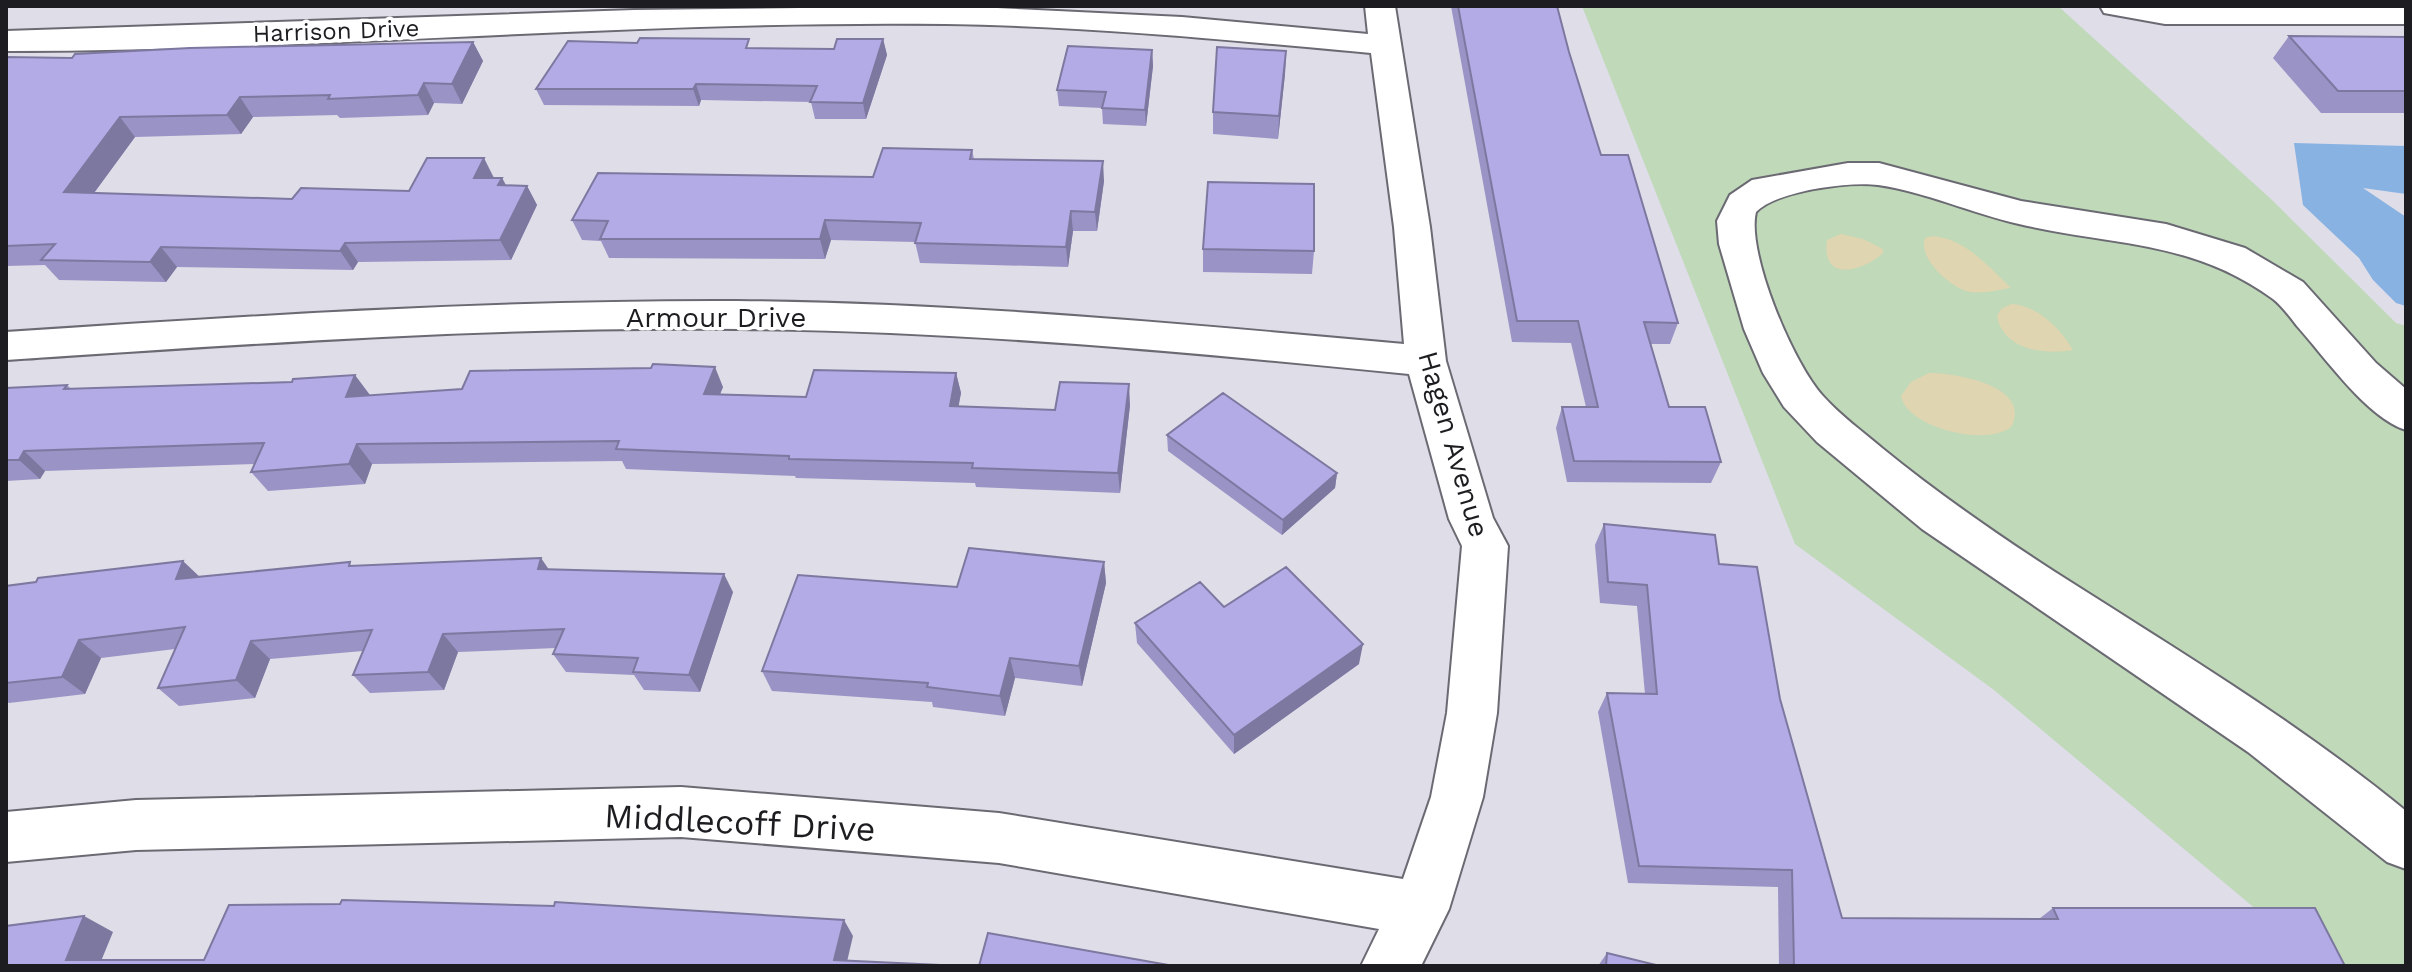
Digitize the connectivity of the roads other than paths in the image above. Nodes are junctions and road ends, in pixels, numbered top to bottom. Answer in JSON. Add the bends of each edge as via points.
{"nodes":[{"id":1,"x":2116,"y":7,"type":"edge"},
{"id":2,"x":2406,"y":15,"type":"edge"},
{"id":3,"x":1382,"y":25,"type":"edge"},
{"id":4,"x":6,"y":41,"type":"edge"},
{"id":5,"x":6,"y":346,"type":"edge"},
{"id":6,"x":1426,"y":361,"type":"junction"},
{"id":7,"x":2406,"y":414,"type":"edge"},
{"id":8,"x":6,"y":837,"type":"edge"},
{"id":9,"x":2406,"y":844,"type":"edge"},
{"id":10,"x":1421,"y":909,"type":"junction"},
{"id":11,"x":1390,"y":966,"type":"edge"}],
"edges":[{"from":1,"to":2,"type":"street","via":[[2165,15]]},
{"from":3,"to":4,"type":"street","name":"Harrison Drive","via":[[1182,26],[947,15],[634,19]]},
{"from":3,"to":6,"type":"street","name":"Hagen Avenue"},
{"from":5,"to":6,"type":"street","name":"Armour Drive","via":[[481,318],[742,315],[1052,328]]},
{"from":6,"to":10,"type":"street","name":"Hagen Avenue","via":[[1471,519],[1485,546],[1472,713],[1457,797]]},
{"from":7,"to":9,"type":"street","via":[[2289,291],[2211,250],[2166,236],[2021,213],[1879,174],[1765,188],[1739,206],[1735,235],[1779,365],[1827,426],[1948,525],[2254,727]]},
{"from":8,"to":10,"type":"street","name":"Middlecoff Drive","via":[[136,825],[681,812],[999,838]]},
{"from":10,"to":11,"type":"street","name":"Hagen Avenue"}]}
